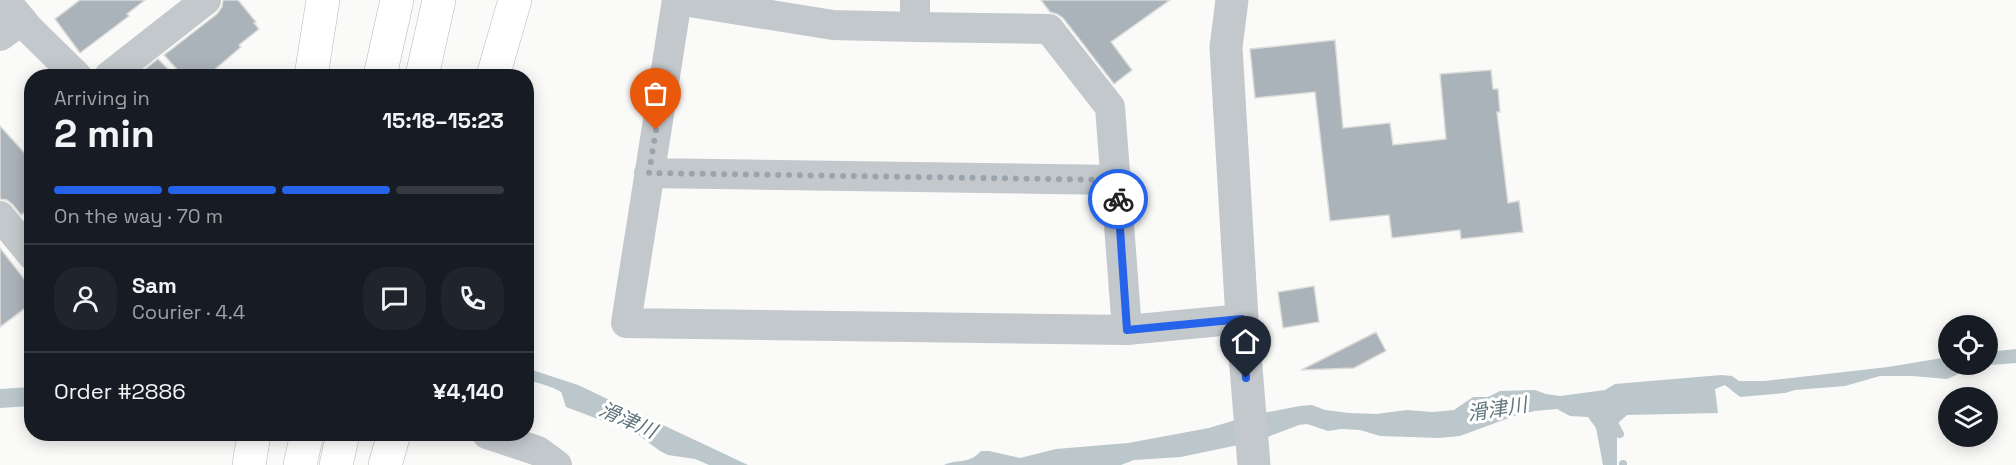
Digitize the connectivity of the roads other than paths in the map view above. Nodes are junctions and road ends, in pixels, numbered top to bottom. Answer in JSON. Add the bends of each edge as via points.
{"nodes":[{"id":1,"x":206,"y":0,"type":"edge"},
{"id":2,"x":323,"y":0,"type":"edge"},
{"id":3,"x":397,"y":0,"type":"edge"},
{"id":4,"x":439,"y":0,"type":"edge"},
{"id":5,"x":515,"y":0,"type":"edge"},
{"id":6,"x":677,"y":0,"type":"edge"},
{"id":7,"x":1232,"y":0,"type":"edge"},
{"id":8,"x":915,"y":13,"type":"edge"},
{"id":9,"x":9,"y":19,"type":"edge"},
{"id":10,"x":69,"y":69,"type":"edge"},
{"id":11,"x":118,"y":69,"type":"edge"},
{"id":12,"x":312,"y":69,"type":"edge"},
{"id":13,"x":382,"y":69,"type":"edge"},
{"id":14,"x":424,"y":69,"type":"edge"},
{"id":15,"x":496,"y":69,"type":"edge"},
{"id":16,"x":649,"y":173,"type":"junction"},
{"id":17,"x":1116,"y":180,"type":"junction"},
{"id":18,"x":0,"y":216,"type":"edge"},
{"id":19,"x":24,"y":245,"type":"edge"},
{"id":20,"x":1242,"y":319,"type":"junction"},
{"id":21,"x":1127,"y":330,"type":"junction"},
{"id":22,"x":253,"y":441,"type":"edge"},
{"id":23,"x":509,"y":441,"type":"edge"},
{"id":24,"x":249,"y":465,"type":"edge"},
{"id":25,"x":557,"y":465,"type":"edge"},
{"id":26,"x":1254,"y":465,"type":"edge"}],
"edges":[{"from":1,"to":11,"type":"street"},
{"from":2,"to":12,"type":"highway"},
{"from":3,"to":13,"type":"highway"},
{"from":4,"to":14,"type":"highway"},
{"from":5,"to":15,"type":"highway"},
{"from":6,"to":8,"type":"street","via":[[833,25]]},
{"from":6,"to":16,"type":"street"},
{"from":7,"to":20,"type":"street","via":[[1226,46]]},
{"from":8,"to":17,"type":"street","via":[[1049,29],[1110,107]]},
{"from":9,"to":10,"type":"street"},
{"from":16,"to":17,"type":"street"},
{"from":16,"to":21,"type":"street","via":[[626,323]]},
{"from":17,"to":21,"type":"street"},
{"from":18,"to":19,"type":"street"},
{"from":20,"to":21,"type":"street"},
{"from":20,"to":26,"type":"street"},
{"from":22,"to":24,"type":"highway"},
{"from":23,"to":25,"type":"street","via":[[538,451]]}]}
